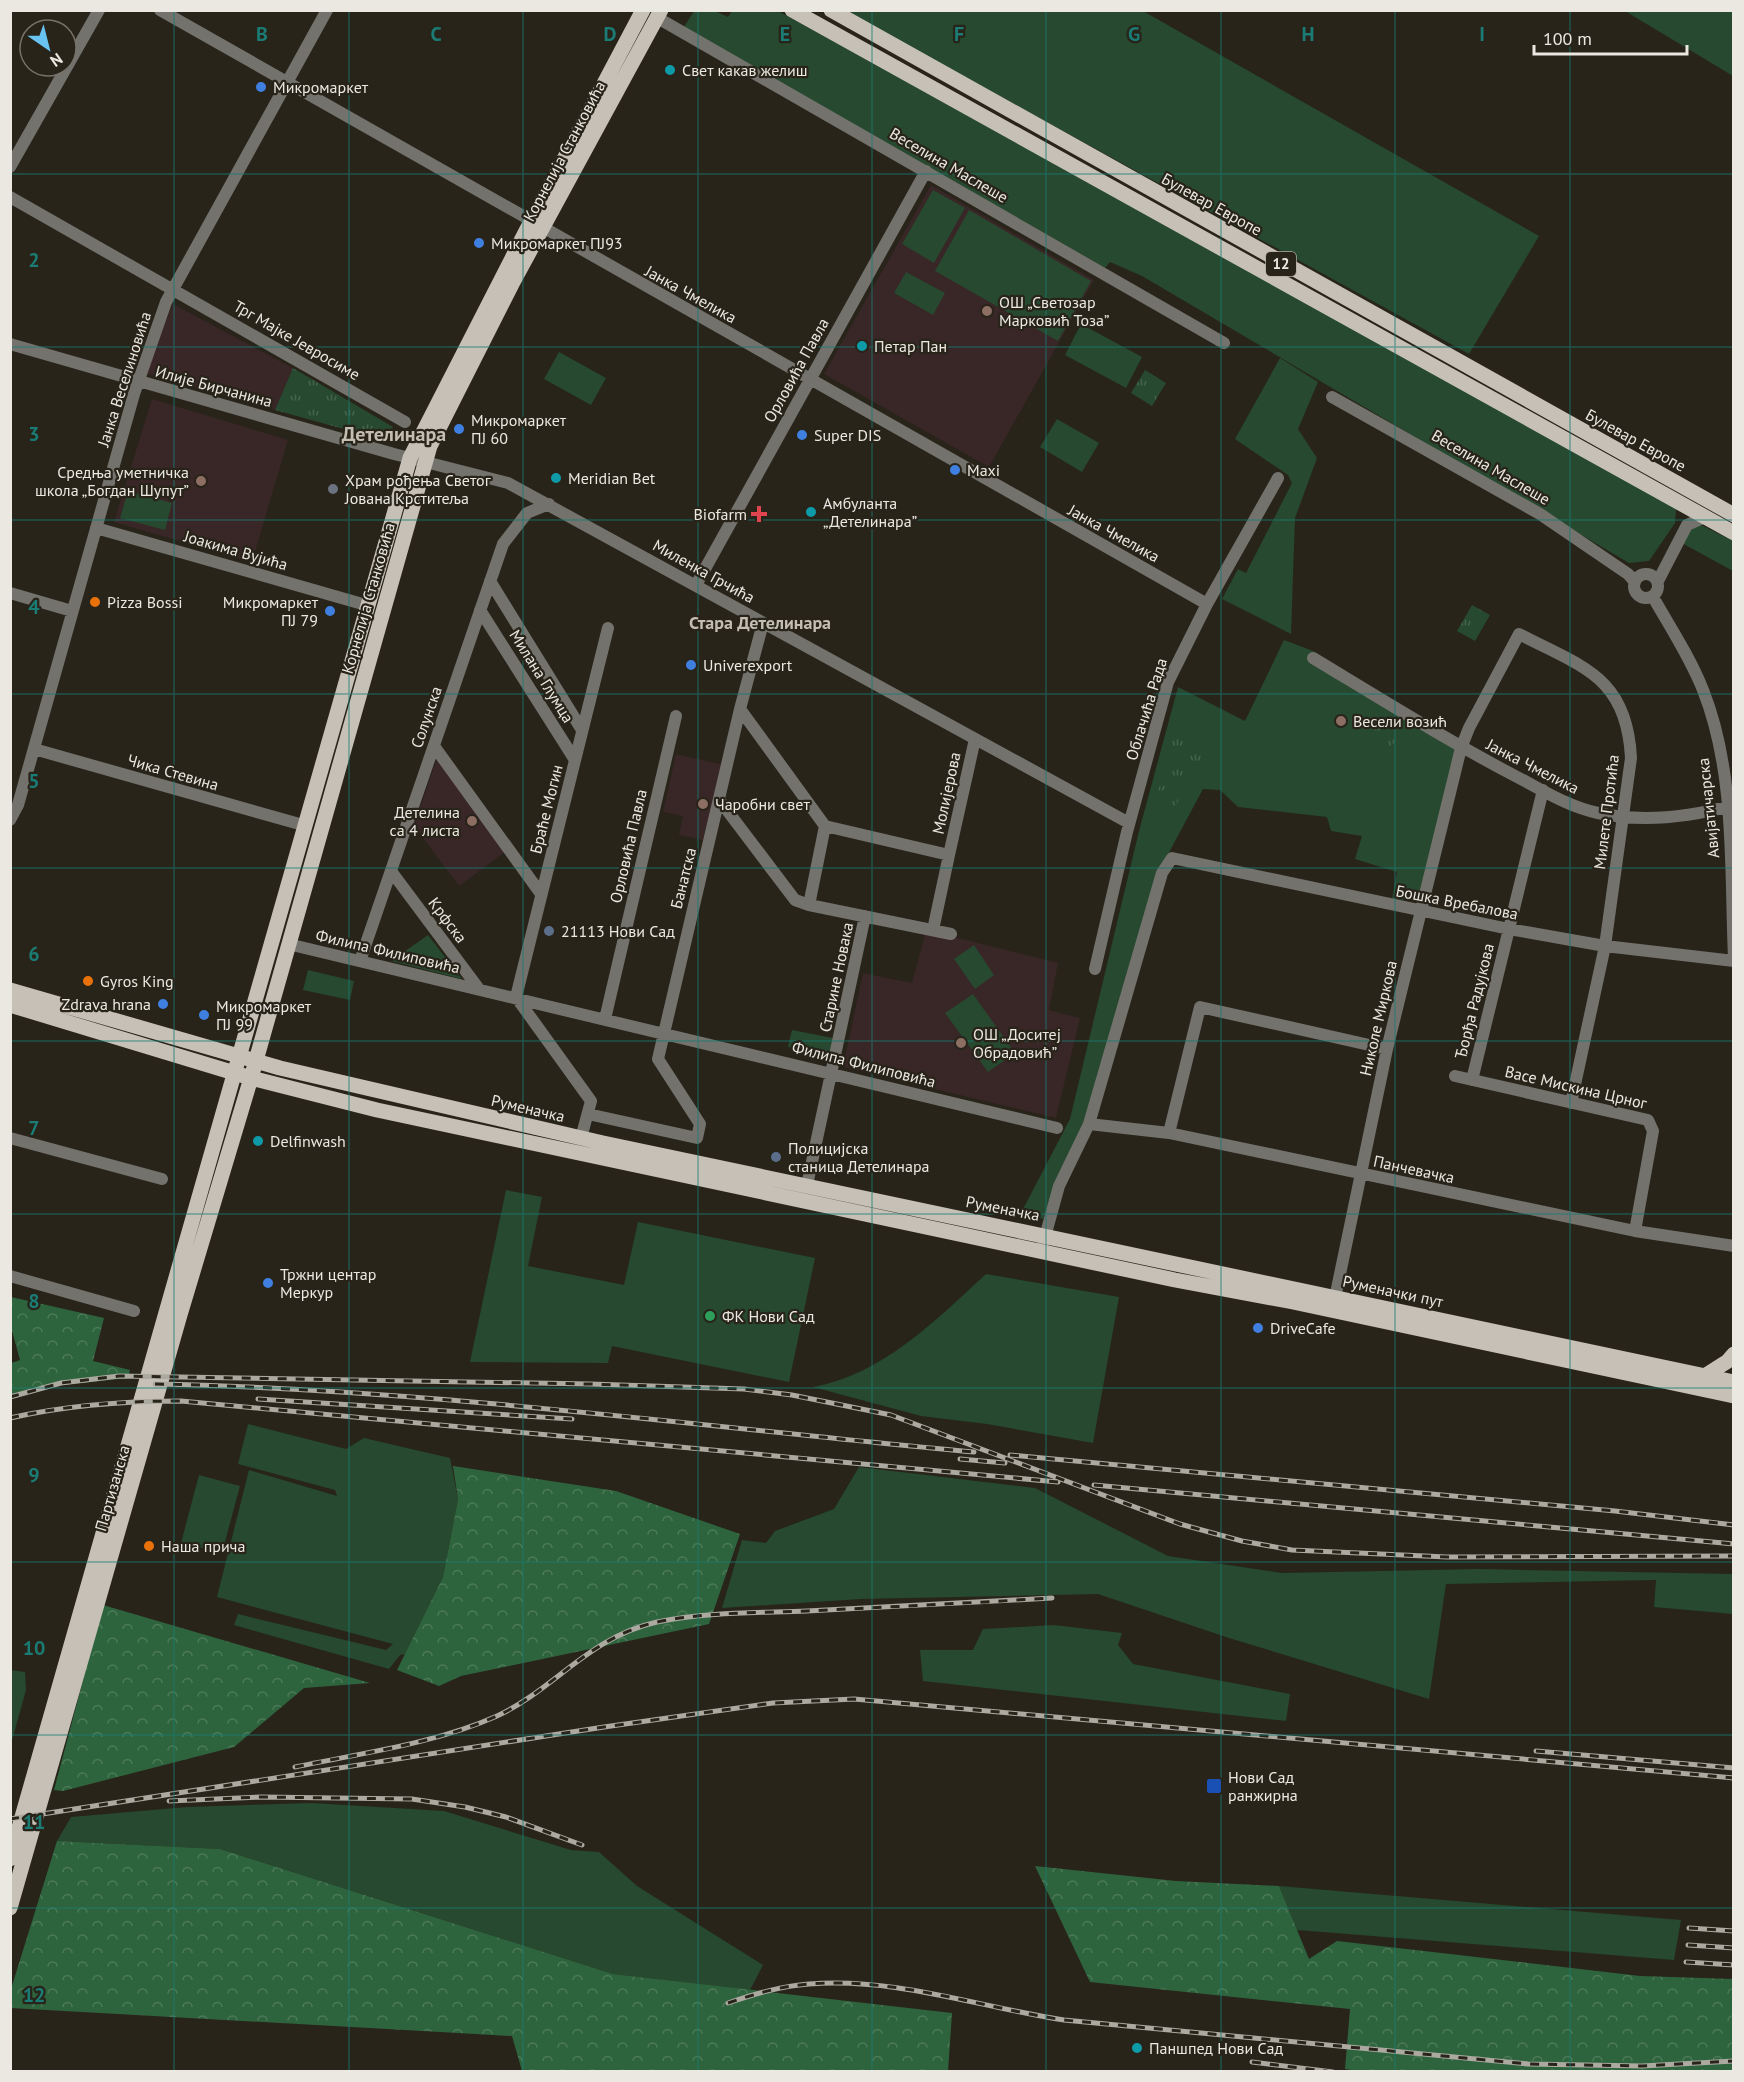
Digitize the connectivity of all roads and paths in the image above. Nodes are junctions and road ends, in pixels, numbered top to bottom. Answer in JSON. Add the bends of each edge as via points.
{"nodes":[{"id":1,"x":99,"y":10,"type":"edge"},
{"id":2,"x":160,"y":10,"type":"edge"},
{"id":3,"x":327,"y":10,"type":"edge"},
{"id":4,"x":633,"y":10,"type":"edge"},
{"id":5,"x":792,"y":10,"type":"edge"},
{"id":6,"x":831,"y":10,"type":"edge"},
{"id":7,"x":654,"y":13,"type":"edge"},
{"id":8,"x":626,"y":45,"type":"junction"},
{"id":9,"x":287,"y":83,"type":"junction"},
{"id":10,"x":10,"y":167,"type":"edge"},
{"id":11,"x":926,"y":171,"type":"junction"},
{"id":12,"x":10,"y":197,"type":"edge"},
{"id":13,"x":537,"y":225,"type":"junction"},
{"id":14,"x":172,"y":287,"type":"junction"},
{"id":15,"x":1224,"y":343,"type":"dead end"},
{"id":16,"x":10,"y":344,"type":"edge"},
{"id":17,"x":809,"y":380,"type":"junction"},
{"id":18,"x":138,"y":382,"type":"junction"},
{"id":19,"x":1332,"y":397,"type":"dead end"},
{"id":20,"x":405,"y":422,"type":"dead end"},
{"id":21,"x":417,"y":460,"type":"junction"},
{"id":22,"x":1278,"y":478,"type":"dead end"},
{"id":23,"x":549,"y":504,"type":"junction"},
{"id":24,"x":1680,"y":504,"type":"junction"},
{"id":25,"x":1734,"y":515,"type":"edge"},
{"id":26,"x":1705,"y":517,"type":"junction"},
{"id":27,"x":1687,"y":525,"type":"junction"},
{"id":28,"x":96,"y":528,"type":"junction"},
{"id":29,"x":1734,"y":533,"type":"edge"},
{"id":30,"x":1657,"y":576,"type":"junction"},
{"id":31,"x":1633,"y":578,"type":"junction"},
{"id":32,"x":490,"y":581,"type":"junction"},
{"id":33,"x":696,"y":585,"type":"junction"},
{"id":34,"x":10,"y":593,"type":"edge"},
{"id":35,"x":1653,"y":597,"type":"junction"},
{"id":36,"x":1207,"y":604,"type":"junction"},
{"id":37,"x":366,"y":605,"type":"junction"},
{"id":38,"x":480,"y":610,"type":"junction"},
{"id":39,"x":72,"y":612,"type":"junction"},
{"id":40,"x":763,"y":623,"type":"junction"},
{"id":41,"x":608,"y":628,"type":"dead end"},
{"id":42,"x":1313,"y":658,"type":"dead end"},
{"id":43,"x":740,"y":709,"type":"junction"},
{"id":44,"x":675,"y":716,"type":"dead end"},
{"id":45,"x":582,"y":730,"type":"junction"},
{"id":46,"x":975,"y":739,"type":"junction"},
{"id":47,"x":434,"y":746,"type":"junction"},
{"id":48,"x":1461,"y":748,"type":"junction"},
{"id":49,"x":34,"y":749,"type":"junction"},
{"id":50,"x":575,"y":760,"type":"junction"},
{"id":51,"x":1543,"y":790,"type":"junction"},
{"id":52,"x":720,"y":801,"type":"junction"},
{"id":53,"x":14,"y":805,"type":"edge"},
{"id":54,"x":1731,"y":806,"type":"edge"},
{"id":55,"x":1622,"y":817,"type":"junction"},
{"id":56,"x":10,"y":820,"type":"edge"},
{"id":57,"x":1129,"y":823,"type":"junction"},
{"id":58,"x":303,"y":825,"type":"junction"},
{"id":59,"x":825,"y":826,"type":"junction"},
{"id":60,"x":949,"y":855,"type":"junction"},
{"id":61,"x":391,"y":871,"type":"junction"},
{"id":62,"x":541,"y":894,"type":"junction"},
{"id":63,"x":809,"y":905,"type":"junction"},
{"id":64,"x":1421,"y":910,"type":"junction"},
{"id":65,"x":865,"y":916,"type":"junction"},
{"id":66,"x":933,"y":930,"type":"junction"},
{"id":67,"x":1509,"y":930,"type":"junction"},
{"id":68,"x":951,"y":934,"type":"dead end"},
{"id":69,"x":288,"y":944,"type":"junction"},
{"id":70,"x":1605,"y":946,"type":"junction"},
{"id":71,"x":1734,"y":960,"type":"edge"},
{"id":72,"x":360,"y":961,"type":"junction"},
{"id":73,"x":1095,"y":969,"type":"dead end"},
{"id":74,"x":10,"y":990,"type":"edge"},
{"id":75,"x":479,"y":990,"type":"junction"},
{"id":76,"x":516,"y":998,"type":"junction"},
{"id":77,"x":10,"y":1005,"type":"edge"},
{"id":78,"x":605,"y":1019,"type":"junction"},
{"id":79,"x":663,"y":1032,"type":"junction"},
{"id":80,"x":1387,"y":1049,"type":"junction"},
{"id":81,"x":238,"y":1055,"type":"junction"},
{"id":82,"x":256,"y":1061,"type":"junction"},
{"id":83,"x":233,"y":1072,"type":"junction"},
{"id":84,"x":832,"y":1073,"type":"junction"},
{"id":85,"x":1455,"y":1076,"type":"dead end"},
{"id":86,"x":251,"y":1078,"type":"junction"},
{"id":87,"x":1472,"y":1080,"type":"junction"},
{"id":88,"x":1571,"y":1102,"type":"junction"},
{"id":89,"x":588,"y":1114,"type":"junction"},
{"id":90,"x":1089,"y":1124,"type":"junction"},
{"id":91,"x":1057,"y":1128,"type":"dead end"},
{"id":92,"x":1169,"y":1133,"type":"junction"},
{"id":93,"x":10,"y":1138,"type":"edge"},
{"id":94,"x":581,"y":1138,"type":"junction"},
{"id":95,"x":1359,"y":1175,"type":"junction"},
{"id":96,"x":162,"y":1179,"type":"dead end"},
{"id":97,"x":807,"y":1185,"type":"junction"},
{"id":98,"x":1635,"y":1231,"type":"junction"},
{"id":99,"x":1045,"y":1234,"type":"junction"},
{"id":100,"x":1734,"y":1246,"type":"edge"},
{"id":101,"x":1042,"y":1251,"type":"junction"},
{"id":102,"x":10,"y":1276,"type":"edge"},
{"id":103,"x":1335,"y":1298,"type":"junction"},
{"id":104,"x":134,"y":1311,"type":"dead end"},
{"id":105,"x":1734,"y":1354,"type":"edge"},
{"id":106,"x":1706,"y":1375,"type":"junction"},
{"id":107,"x":1734,"y":1382,"type":"edge"},
{"id":108,"x":1730,"y":1394,"type":"edge"},
{"id":109,"x":10,"y":1858,"type":"edge"},
{"id":110,"x":10,"y":1908,"type":"edge"}],
"edges":[{"from":1,"to":10,"type":"street"},
{"from":2,"to":9,"type":"street","name":"Јанка Чмелика"},
{"from":3,"to":9,"type":"street","name":"Јанка Веселиновића"},
{"from":4,"to":8,"type":"main road"},
{"from":5,"to":24,"type":"main road","name":"Булевар Европе","number":"12"},
{"from":6,"to":25,"type":"main road","name":"Булевар Европе","number":"12"},
{"from":7,"to":8,"type":"main road","name":"Корнелија Станковића"},
{"from":7,"to":11,"type":"street","name":"Веселина Маслеше"},
{"from":7,"to":13,"type":"main road","name":"Корнелија Станковића"},
{"from":8,"to":13,"type":"main road","name":"Корнелија Станковића"},
{"from":9,"to":13,"type":"street","name":"Јанка Чмелика"},
{"from":9,"to":14,"type":"street","name":"Јанка Веселиновића"},
{"from":11,"to":15,"type":"street","name":"Веселина Маслеше"},
{"from":11,"to":17,"type":"street","name":"Орловића Павла"},
{"from":12,"to":14,"type":"street","name":"Трг Мајке Јевросиме"},
{"from":13,"to":17,"type":"street","name":"Јанка Чмелика"},
{"from":13,"to":21,"type":"main road","name":"Корнелија Станковића","via":[[434,435]]},
{"from":14,"to":18,"type":"street","name":"Јанка Веселиновића"},
{"from":14,"to":20,"type":"street","name":"Трг Мајке Јевросиме"},
{"from":16,"to":18,"type":"street","name":"Илије Бирчанина"},
{"from":17,"to":33,"type":"street","name":"Орловића Павла"},
{"from":17,"to":36,"type":"street","name":"Јанка Чмелика"},
{"from":18,"to":21,"type":"street","name":"Илије Бирчанина"},
{"from":18,"to":28,"type":"street","name":"Јанка Веселиновића"},
{"from":19,"to":31,"type":"street","name":"Веселина Маслеше","via":[[1548,519]]},
{"from":21,"to":23,"type":"street","name":"Миленка Грчића","via":[[508,483]]},
{"from":21,"to":37,"type":"main road","name":"Корнелија Станковића"},
{"from":21,"to":69,"type":"main road","name":"Корнелија Станковића"},
{"from":22,"to":36,"type":"street","name":"Облачића Рада"},
{"from":23,"to":32,"type":"street","name":"Солунска","via":[[527,513],[514,527],[503,544]]},
{"from":23,"to":33,"type":"street","name":"Миленка Грчића"},
{"from":24,"to":26,"type":"main road","name":"Булевар Европе","number":"12"},
{"from":24,"to":27,"type":"street","via":[[1687,514]]},
{"from":26,"to":27,"type":"street"},
{"from":26,"to":29,"type":"main road","name":"Булевар Европе","number":"12"},
{"from":27,"to":30,"type":"street"},
{"from":28,"to":37,"type":"street","name":"Јоакима Вујића"},
{"from":28,"to":39,"type":"street","name":"Јанка Веселиновића"},
{"from":30,"to":31,"type":"street"},
{"from":30,"to":35,"type":"street","via":[[1658,591]]},
{"from":31,"to":35,"type":"street","name":"Авијатичарска","via":[[1640,597]]},
{"from":32,"to":38,"type":"street","name":"Солунска"},
{"from":32,"to":45,"type":"street","name":"Милана Глумца"},
{"from":33,"to":40,"type":"street","name":"Миленка Грчића"},
{"from":34,"to":39,"type":"street"},
{"from":35,"to":54,"type":"street","name":"Авијатичарска","via":[[1702,689]]},
{"from":36,"to":57,"type":"street","name":"Облачића Рада","via":[[1168,682]]},
{"from":37,"to":58,"type":"main road","name":"Корнелија Станковића"},
{"from":38,"to":47,"type":"street","name":"Солунска"},
{"from":38,"to":50,"type":"street","name":"Милана Глумца"},
{"from":39,"to":49,"type":"street","name":"Јанка Веселиновића"},
{"from":40,"to":43,"type":"street","name":"Банатска"},
{"from":40,"to":46,"type":"street","name":"Миленка Грчића"},
{"from":41,"to":45,"type":"street","name":"Браће Могин"},
{"from":42,"to":48,"type":"street","name":"Јанка Чмелика"},
{"from":43,"to":52,"type":"street","name":"Банатска"},
{"from":43,"to":59,"type":"street"},
{"from":44,"to":78,"type":"street","name":"Орловића Павла"},
{"from":45,"to":50,"type":"street","name":"Браће Могин"},
{"from":46,"to":57,"type":"street","name":"Миленка Грчића"},
{"from":46,"to":60,"type":"street","name":"Молијерова"},
{"from":47,"to":61,"type":"street","name":"Солунска"},
{"from":47,"to":62,"type":"street"},
{"from":48,"to":51,"type":"street","name":"Јанка Чмелика"},
{"from":48,"to":55,"type":"street","name":"Милете Протића","via":[[1519,634],[1585,669],[1607,684],[1615,696],[1630,741],[1631,758]]},
{"from":48,"to":64,"type":"street","name":"Николе Миркова"},
{"from":49,"to":53,"type":"street","name":"Јанка Веселиновића"},
{"from":49,"to":58,"type":"street","name":"Чика Стевина"},
{"from":50,"to":62,"type":"street","name":"Браће Могин"},
{"from":51,"to":55,"type":"street","name":"Јанка Чмелика","via":[[1577,807]]},
{"from":51,"to":67,"type":"street","name":"Ђорђа Радујкова"},
{"from":52,"to":63,"type":"street","via":[[795,900]]},
{"from":52,"to":79,"type":"street","name":"Банатска"},
{"from":53,"to":56,"type":"street","name":"Јанка Веселиновића"},
{"from":54,"to":55,"type":"street","name":"Јанка Чмелика","via":[[1694,815]]},
{"from":54,"to":71,"type":"street","name":"Авијатичарска"},
{"from":55,"to":70,"type":"street","name":"Милете Протића"},
{"from":57,"to":73,"type":"street","name":"Облачића Рада"},
{"from":58,"to":81,"type":"main road","name":"Корнелија Станковића"},
{"from":59,"to":60,"type":"street"},
{"from":59,"to":63,"type":"street"},
{"from":60,"to":66,"type":"street"},
{"from":61,"to":72,"type":"street","name":"Солунска"},
{"from":61,"to":75,"type":"street","name":"Крфска"},
{"from":62,"to":76,"type":"street","name":"Браће Могин"},
{"from":63,"to":65,"type":"street","name":"Старине Новака"},
{"from":64,"to":67,"type":"street","name":"Бошка Вребалова"},
{"from":64,"to":80,"type":"street","name":"Николе Миркова"},
{"from":64,"to":90,"type":"street","name":"Бошка Вребалова","via":[[1177,858],[1168,862]]},
{"from":65,"to":66,"type":"street","name":"Старине Новака"},
{"from":65,"to":84,"type":"street","name":"Старине Новака"},
{"from":66,"to":68,"type":"street","name":"Старине Новака"},
{"from":67,"to":70,"type":"street","name":"Бошка Вребалова"},
{"from":67,"to":87,"type":"street","name":"Ђорђа Радујкова"},
{"from":69,"to":72,"type":"street","name":"Филипа Филиповића"},
{"from":69,"to":82,"type":"main road","name":"Корнелија Станковића"},
{"from":70,"to":71,"type":"street","name":"Бошка Вребалова"},
{"from":70,"to":88,"type":"street","name":"Милете Протића"},
{"from":72,"to":75,"type":"street","name":"Филипа Филиповића"},
{"from":74,"to":81,"type":"main road","name":"Руменачка"},
{"from":75,"to":76,"type":"street","name":"Филипа Филиповића"},
{"from":76,"to":78,"type":"street","name":"Филипа Филиповића"},
{"from":76,"to":89,"type":"street","via":[[591,1101]]},
{"from":77,"to":83,"type":"main road","name":"Руменачка"},
{"from":78,"to":79,"type":"street","name":"Филипа Филиповића"},
{"from":79,"to":84,"type":"street","name":"Филипа Филиповића"},
{"from":79,"to":89,"type":"street","name":"Руменачка","via":[[658,1059],[700,1124],[697,1138]]},
{"from":80,"to":92,"type":"street","via":[[1200,1007]]},
{"from":80,"to":95,"type":"street","name":"Николе Миркова"},
{"from":81,"to":82,"type":"main road","name":"Руменачка"},
{"from":81,"to":83,"type":"main road","name":"Партизанска"},
{"from":82,"to":86,"type":"main road","name":"Партизанска"},
{"from":82,"to":94,"type":"main road","name":"Руменачка"},
{"from":83,"to":86,"type":"main road","name":"Руменачка"},
{"from":83,"to":109,"type":"main road","name":"Партизанска"},
{"from":84,"to":91,"type":"street","name":"Филипа Филиповића"},
{"from":84,"to":97,"type":"street","name":"Старине Новака"},
{"from":85,"to":87,"type":"street","name":"Васе Мискина Црног"},
{"from":86,"to":101,"type":"main road","name":"Руменачка","via":[[395,1114]]},
{"from":86,"to":110,"type":"main road","name":"Партизанска"},
{"from":87,"to":88,"type":"street","name":"Васе Мискина Црног"},
{"from":88,"to":98,"type":"street","name":"Васе Мискина Црног","via":[[1652,1123]]},
{"from":89,"to":94,"type":"street"},
{"from":90,"to":92,"type":"street","name":"Панчевачка"},
{"from":90,"to":99,"type":"street","via":[[1059,1186]]},
{"from":92,"to":95,"type":"street","name":"Панчевачка"},
{"from":93,"to":96,"type":"street"},
{"from":94,"to":97,"type":"main road","name":"Руменачка"},
{"from":95,"to":98,"type":"street","name":"Панчевачка"},
{"from":95,"to":103,"type":"street","name":"Николе Миркова"},
{"from":97,"to":99,"type":"main road","name":"Руменачка"},
{"from":98,"to":100,"type":"street","name":"Панчевачка"},
{"from":99,"to":101,"type":"street"},
{"from":99,"to":103,"type":"main road","name":"Руменачки пут"},
{"from":101,"to":108,"type":"main road","name":"Руменачки пут"},
{"from":102,"to":104,"type":"street"},
{"from":103,"to":106,"type":"main road","name":"Руменачки пут"},
{"from":105,"to":106,"type":"main road"},
{"from":106,"to":107,"type":"main road","name":"Руменачки пут"}]}
